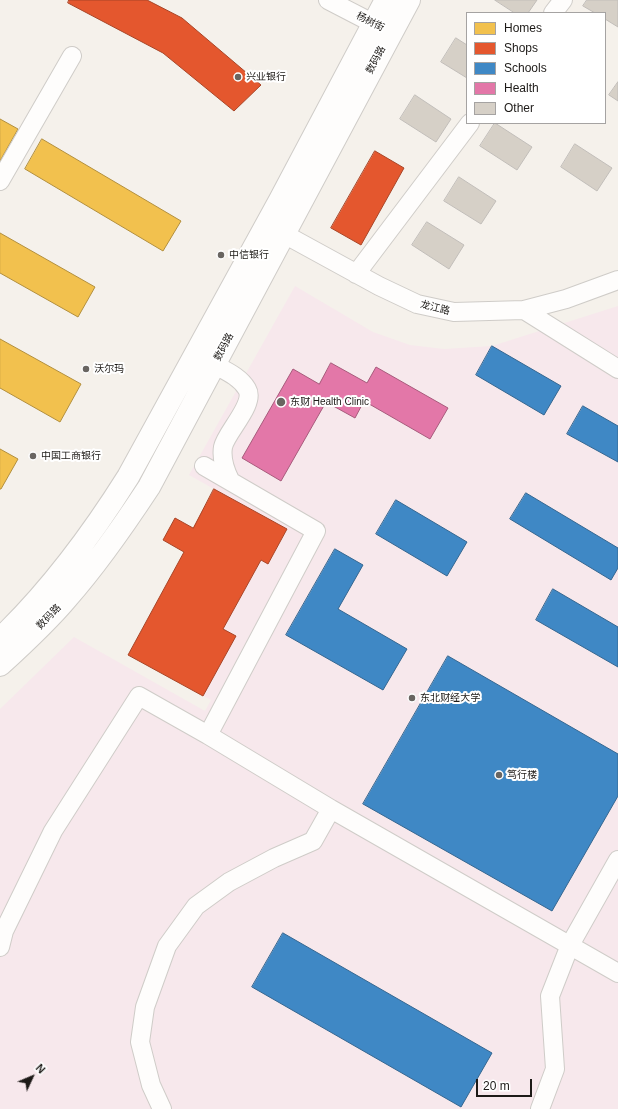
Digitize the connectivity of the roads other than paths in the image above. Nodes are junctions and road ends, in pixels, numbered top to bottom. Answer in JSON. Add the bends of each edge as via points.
{"nodes":[{"id":1,"x":328,"y":0,"type":"edge"},
{"id":2,"x":386,"y":0,"type":"edge"},
{"id":3,"x":409,"y":0,"type":"edge"},
{"id":4,"x":563,"y":0,"type":"edge"},
{"id":5,"x":554,"y":12,"type":"edge"},
{"id":6,"x":382,"y":28,"type":"junction"},
{"id":7,"x":72,"y":56,"type":"dead end"},
{"id":8,"x":469,"y":124,"type":"edge"},
{"id":9,"x":0,"y":181,"type":"edge"},
{"id":10,"x":275,"y":229,"type":"junction"},
{"id":11,"x":356,"y":274,"type":"junction"},
{"id":12,"x":618,"y":280,"type":"edge"},
{"id":13,"x":524,"y":310,"type":"junction"},
{"id":14,"x":215,"y":365,"type":"junction"},
{"id":15,"x":618,"y":369,"type":"edge"},
{"id":16,"x":204,"y":466,"type":"dead end"},
{"id":17,"x":230,"y":480,"type":"junction"},
{"id":18,"x":0,"y":639,"type":"edge"},
{"id":19,"x":0,"y":665,"type":"edge"},
{"id":20,"x":208,"y":735,"type":"junction"},
{"id":21,"x":331,"y":809,"type":"junction"},
{"id":22,"x":618,"y":860,"type":"edge"},
{"id":23,"x":570,"y":945,"type":"junction"},
{"id":24,"x":0,"y":947,"type":"edge"},
{"id":25,"x":618,"y":972,"type":"edge"},
{"id":26,"x":162,"y":1109,"type":"edge"},
{"id":27,"x":540,"y":1109,"type":"edge"}],
"edges":[{"from":1,"to":6,"type":"street","name":"杨树街"},
{"from":2,"to":6,"type":"main road","name":"数码路"},
{"from":3,"to":6,"type":"main road","name":"数码路"},
{"from":4,"to":5,"type":"street"},
{"from":6,"to":10,"type":"main road","name":"数码路"},
{"from":7,"to":9,"type":"street"},
{"from":8,"to":11,"type":"street"},
{"from":10,"to":11,"type":"street","name":"龙江路"},
{"from":10,"to":14,"type":"main road","name":"数码路"},
{"from":10,"to":18,"type":"main road","name":"数码路","via":[[105,513],[60,574]]},
{"from":11,"to":13,"type":"street","name":"龙江路","via":[[418,304],[454,312]]},
{"from":12,"to":13,"type":"street","name":"龙江路","via":[[566,300]]},
{"from":13,"to":15,"type":"street"},
{"from":14,"to":17,"type":"street","via":[[234,376],[248,390],[248,402],[223,446],[225,469]]},
{"from":14,"to":19,"type":"main road","name":"数码路","via":[[149,487],[124,525],[96,564],[66,599]]},
{"from":16,"to":17,"type":"street"},
{"from":17,"to":20,"type":"street","via":[[316,531]]},
{"from":20,"to":21,"type":"street"},
{"from":20,"to":24,"type":"street","via":[[139,696],[53,831],[4,931]]},
{"from":21,"to":23,"type":"street"},
{"from":21,"to":26,"type":"street","via":[[313,841],[229,882],[196,906],[167,946],[145,1007],[140,1042],[151,1085]]},
{"from":22,"to":23,"type":"street"},
{"from":23,"to":25,"type":"street"},
{"from":23,"to":27,"type":"street","via":[[550,996],[555,1069]]}]}
